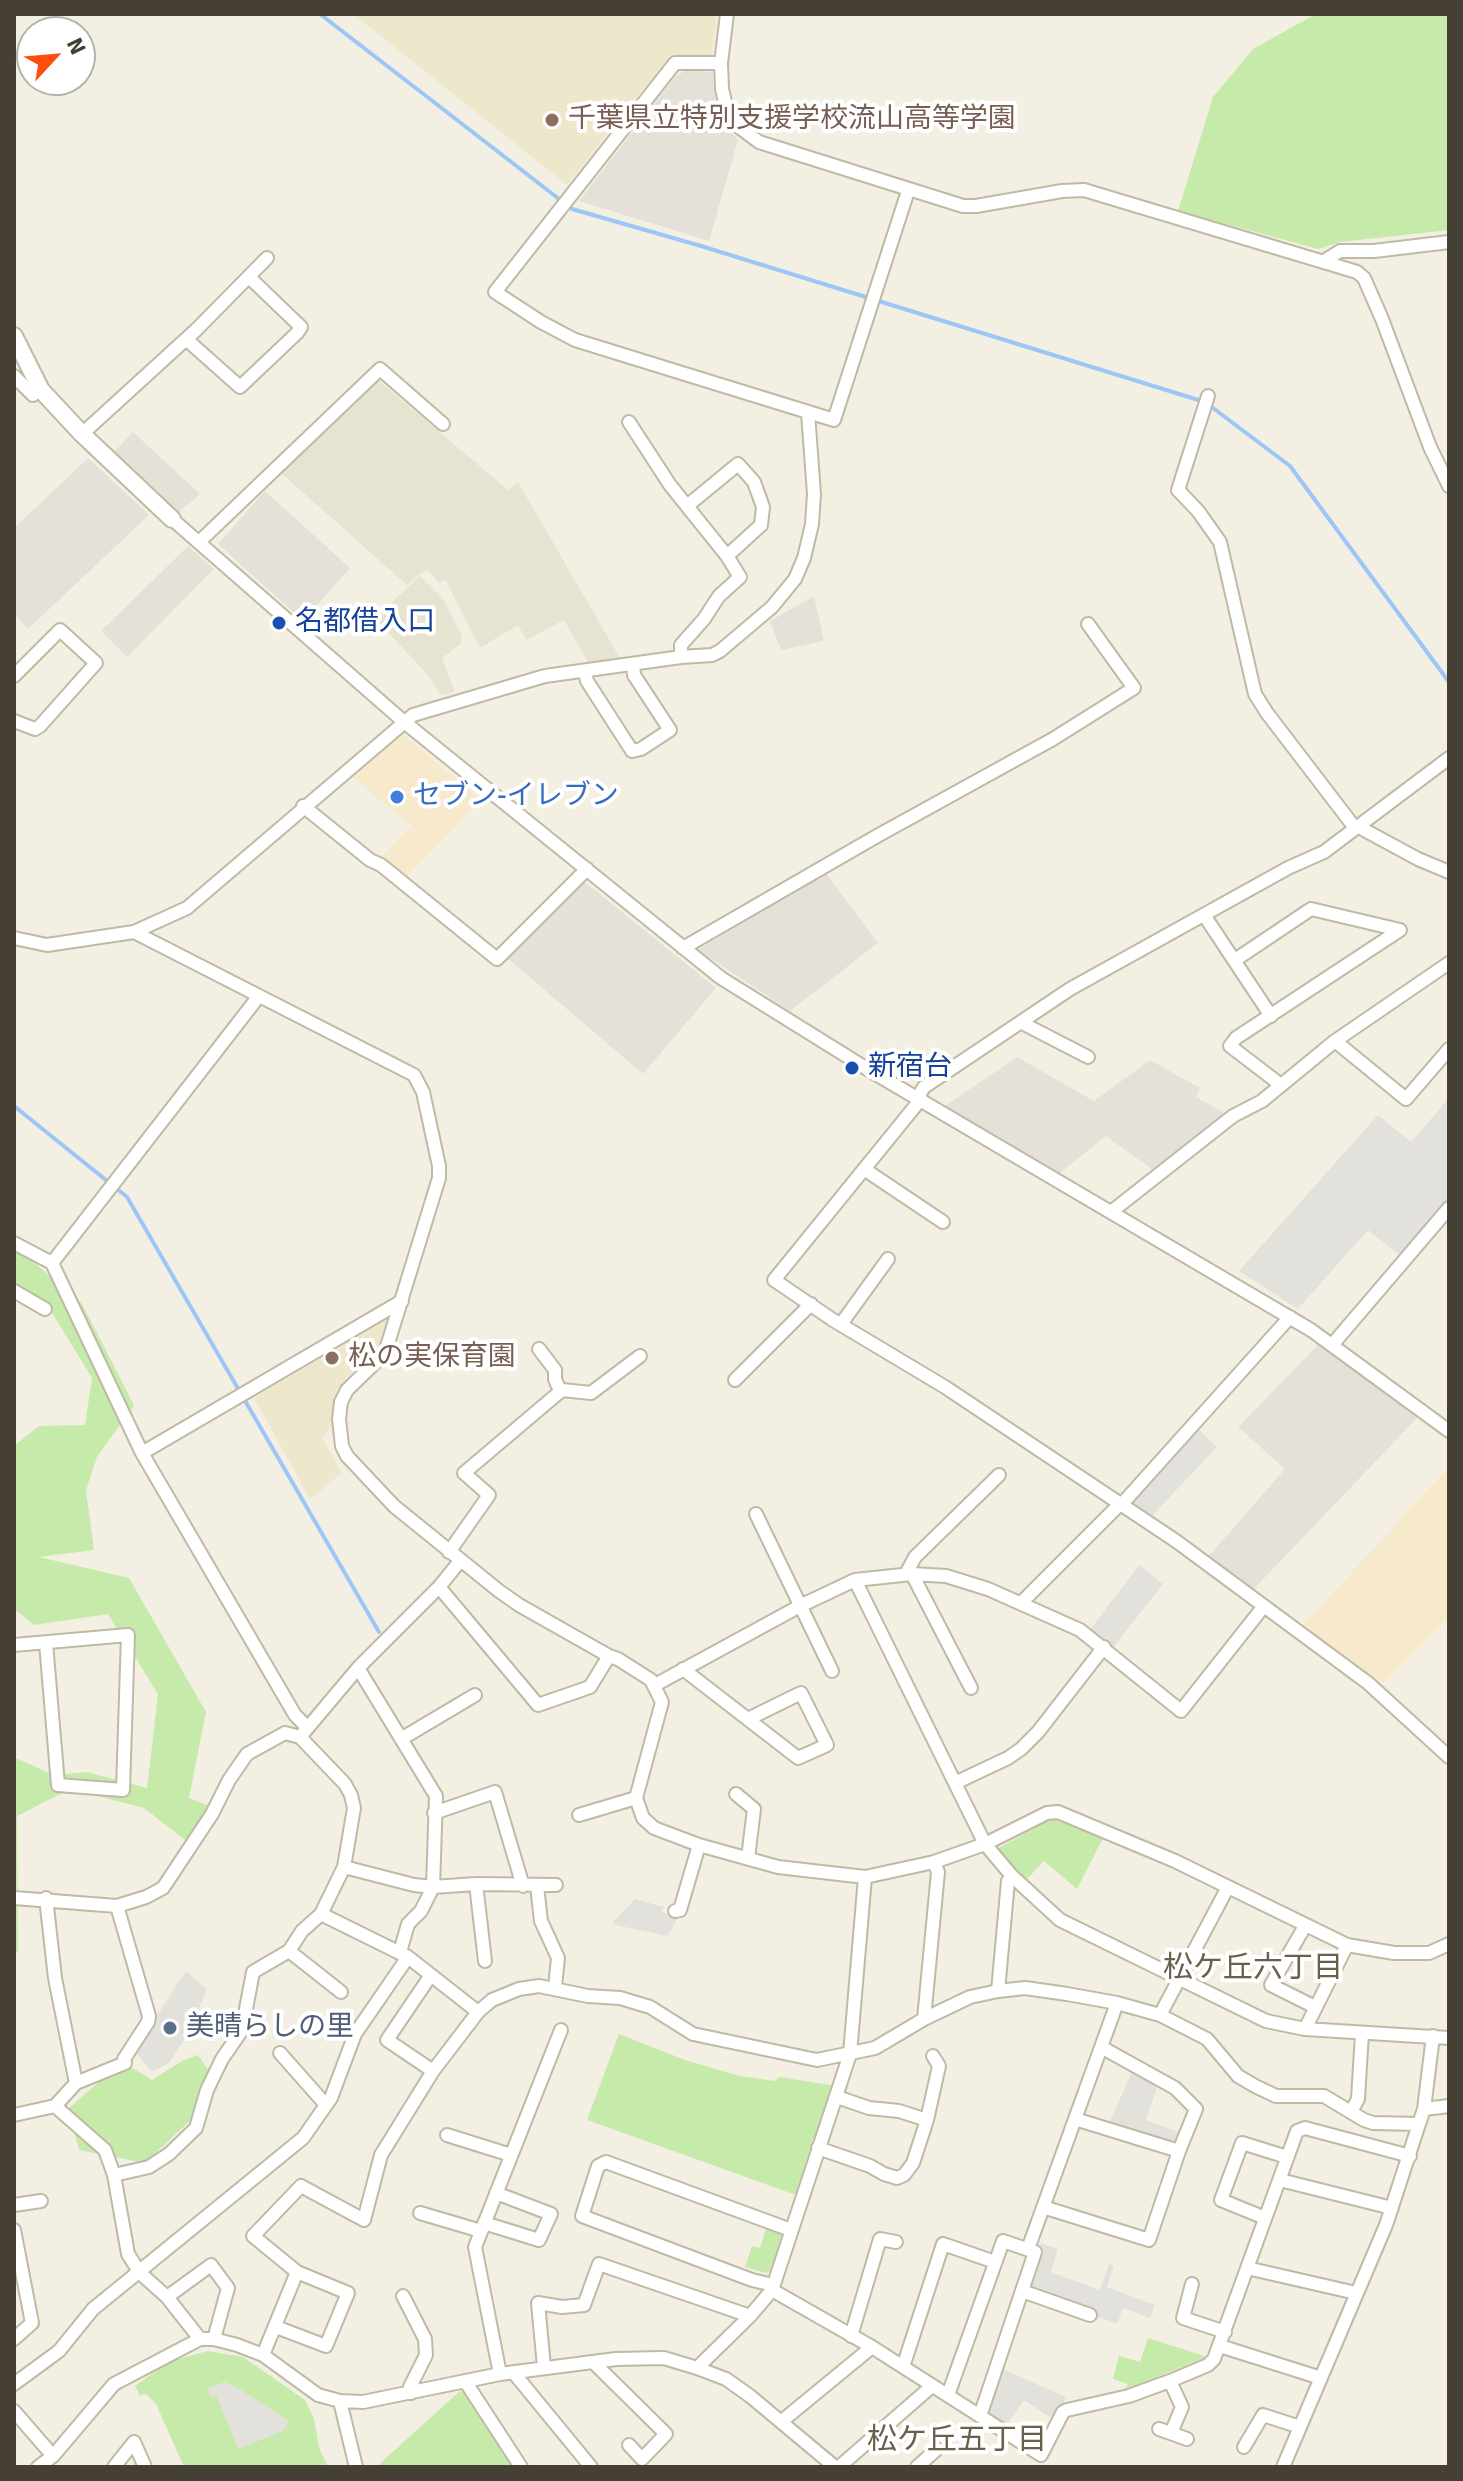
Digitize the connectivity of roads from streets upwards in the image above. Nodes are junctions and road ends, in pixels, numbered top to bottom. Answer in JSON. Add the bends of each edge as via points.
{"nodes":[{"id":1,"x":727,"y":14,"type":"edge"},
{"id":2,"x":721,"y":63,"type":"junction"},
{"id":3,"x":908,"y":191,"type":"junction"},
{"id":4,"x":1449,"y":242,"type":"edge"},
{"id":5,"x":267,"y":258,"type":"dead end"},
{"id":6,"x":1324,"y":261,"type":"junction"},
{"id":7,"x":249,"y":277,"type":"junction"},
{"id":8,"x":14,"y":336,"type":"edge"},
{"id":9,"x":186,"y":339,"type":"junction"},
{"id":10,"x":14,"y":376,"type":"edge"},
{"id":11,"x":33,"y":395,"type":"dead end"},
{"id":12,"x":1206,"y":401,"type":"dead end"},
{"id":13,"x":808,"y":413,"type":"junction"},
{"id":14,"x":629,"y":422,"type":"dead end"},
{"id":15,"x":443,"y":424,"type":"dead end"},
{"id":16,"x":82,"y":434,"type":"junction"},
{"id":17,"x":1449,"y":486,"type":"edge"},
{"id":18,"x":687,"y":506,"type":"junction"},
{"id":19,"x":172,"y":519,"type":"joint"},
{"id":20,"x":199,"y":542,"type":"junction"},
{"id":21,"x":727,"y":556,"type":"junction"},
{"id":22,"x":1088,"y":624,"type":"dead end"},
{"id":23,"x":681,"y":657,"type":"junction"},
{"id":24,"x":633,"y":666,"type":"junction"},
{"id":25,"x":585,"y":672,"type":"junction"},
{"id":26,"x":14,"y":676,"type":"edge"},
{"id":27,"x":14,"y":721,"type":"edge"},
{"id":28,"x":403,"y":721,"type":"junction"},
{"id":29,"x":1449,"y":758,"type":"edge"},
{"id":30,"x":303,"y":806,"type":"junction"},
{"id":31,"x":1356,"y":827,"type":"junction"},
{"id":32,"x":587,"y":869,"type":"junction"},
{"id":33,"x":1449,"y":872,"type":"edge"},
{"id":34,"x":1204,"y":915,"type":"junction"},
{"id":35,"x":134,"y":932,"type":"junction"},
{"id":36,"x":14,"y":938,"type":"edge"},
{"id":37,"x":683,"y":948,"type":"junction"},
{"id":38,"x":1235,"y":960,"type":"junction"},
{"id":39,"x":1449,"y":963,"type":"edge"},
{"id":40,"x":259,"y":996,"type":"junction"},
{"id":41,"x":1271,"y":1016,"type":"junction"},
{"id":42,"x":1022,"y":1023,"type":"junction"},
{"id":43,"x":1335,"y":1041,"type":"junction"},
{"id":44,"x":1449,"y":1049,"type":"edge"},
{"id":45,"x":1088,"y":1057,"type":"dead end"},
{"id":46,"x":1281,"y":1085,"type":"junction"},
{"id":47,"x":919,"y":1098,"type":"junction"},
{"id":48,"x":864,"y":1169,"type":"junction"},
{"id":49,"x":1449,"y":1208,"type":"edge"},
{"id":50,"x":1111,"y":1212,"type":"junction"},
{"id":51,"x":943,"y":1222,"type":"dead end"},
{"id":52,"x":14,"y":1243,"type":"edge"},
{"id":53,"x":888,"y":1259,"type":"dead end"},
{"id":54,"x":52,"y":1263,"type":"junction"},
{"id":55,"x":14,"y":1291,"type":"edge"},
{"id":56,"x":402,"y":1301,"type":"junction"},
{"id":57,"x":811,"y":1304,"type":"junction"},
{"id":58,"x":45,"y":1309,"type":"dead end"},
{"id":59,"x":1290,"y":1317,"type":"junction"},
{"id":60,"x":841,"y":1324,"type":"junction"},
{"id":61,"x":1332,"y":1345,"type":"junction"},
{"id":62,"x":539,"y":1349,"type":"dead end"},
{"id":63,"x":640,"y":1356,"type":"dead end"},
{"id":64,"x":735,"y":1380,"type":"dead end"},
{"id":65,"x":560,"y":1391,"type":"junction"},
{"id":66,"x":1449,"y":1431,"type":"edge"},
{"id":67,"x":142,"y":1453,"type":"junction"},
{"id":68,"x":999,"y":1475,"type":"dead end"},
{"id":69,"x":1121,"y":1504,"type":"junction"},
{"id":70,"x":756,"y":1514,"type":"dead end"},
{"id":71,"x":454,"y":1556,"type":"junction"},
{"id":72,"x":909,"y":1574,"type":"junction"},
{"id":73,"x":855,"y":1580,"type":"junction"},
{"id":74,"x":439,"y":1587,"type":"junction"},
{"id":75,"x":1021,"y":1603,"type":"junction"},
{"id":76,"x":800,"y":1606,"type":"junction"},
{"id":77,"x":1264,"y":1606,"type":"junction"},
{"id":78,"x":46,"y":1643,"type":"junction"},
{"id":79,"x":14,"y":1645,"type":"edge"},
{"id":80,"x":1104,"y":1647,"type":"junction"},
{"id":81,"x":609,"y":1656,"type":"junction"},
{"id":82,"x":358,"y":1668,"type":"junction"},
{"id":83,"x":683,"y":1669,"type":"junction"},
{"id":84,"x":832,"y":1671,"type":"dead end"},
{"id":85,"x":655,"y":1685,"type":"junction"},
{"id":86,"x":971,"y":1688,"type":"dead end"},
{"id":87,"x":475,"y":1695,"type":"dead end"},
{"id":88,"x":748,"y":1719,"type":"junction"},
{"id":89,"x":303,"y":1732,"type":"junction"},
{"id":90,"x":401,"y":1739,"type":"junction"},
{"id":91,"x":1449,"y":1757,"type":"edge"},
{"id":92,"x":955,"y":1783,"type":"junction"},
{"id":93,"x":736,"y":1794,"type":"dead end"},
{"id":94,"x":636,"y":1798,"type":"junction"},
{"id":95,"x":434,"y":1813,"type":"junction"},
{"id":96,"x":579,"y":1815,"type":"dead end"},
{"id":97,"x":985,"y":1844,"type":"junction"},
{"id":98,"x":699,"y":1845,"type":"junction"},
{"id":99,"x":748,"y":1858,"type":"junction"},
{"id":100,"x":934,"y":1862,"type":"junction"},
{"id":101,"x":344,"y":1867,"type":"junction"},
{"id":102,"x":1012,"y":1876,"type":"junction"},
{"id":103,"x":865,"y":1877,"type":"junction"},
{"id":104,"x":476,"y":1884,"type":"junction"},
{"id":105,"x":556,"y":1885,"type":"dead end"},
{"id":106,"x":523,"y":1886,"type":"junction"},
{"id":107,"x":537,"y":1886,"type":"junction"},
{"id":108,"x":433,"y":1887,"type":"junction"},
{"id":109,"x":1228,"y":1887,"type":"junction"},
{"id":110,"x":14,"y":1898,"type":"edge"},
{"id":111,"x":46,"y":1898,"type":"junction"},
{"id":112,"x":117,"y":1906,"type":"junction"},
{"id":113,"x":675,"y":1911,"type":"dead end"},
{"id":114,"x":321,"y":1914,"type":"junction"},
{"id":115,"x":1305,"y":1926,"type":"junction"},
{"id":116,"x":1449,"y":1944,"type":"edge"},
{"id":117,"x":1347,"y":1945,"type":"junction"},
{"id":118,"x":289,"y":1951,"type":"junction"},
{"id":119,"x":404,"y":1954,"type":"junction"},
{"id":120,"x":485,"y":1961,"type":"dead end"},
{"id":121,"x":431,"y":1975,"type":"junction"},
{"id":122,"x":1179,"y":1979,"type":"junction"},
{"id":123,"x":555,"y":1987,"type":"junction"},
{"id":124,"x":998,"y":1991,"type":"junction"},
{"id":125,"x":341,"y":1992,"type":"dead end"},
{"id":126,"x":1117,"y":2003,"type":"junction"},
{"id":127,"x":1315,"y":2007,"type":"junction"},
{"id":128,"x":478,"y":2012,"type":"junction"},
{"id":129,"x":1160,"y":2015,"type":"junction"},
{"id":130,"x":924,"y":2019,"type":"junction"},
{"id":131,"x":1305,"y":2029,"type":"junction"},
{"id":132,"x":561,"y":2030,"type":"dead end"},
{"id":133,"x":1362,"y":2033,"type":"junction"},
{"id":134,"x":1433,"y":2036,"type":"junction"},
{"id":135,"x":1449,"y":2038,"type":"edge"},
{"id":136,"x":1101,"y":2047,"type":"junction"},
{"id":137,"x":280,"y":2053,"type":"dead end"},
{"id":138,"x":850,"y":2054,"type":"junction"},
{"id":139,"x":933,"y":2056,"type":"dead end"},
{"id":140,"x":433,"y":2071,"type":"junction"},
{"id":141,"x":76,"y":2083,"type":"junction"},
{"id":142,"x":837,"y":2097,"type":"junction"},
{"id":143,"x":326,"y":2105,"type":"junction"},
{"id":144,"x":55,"y":2106,"type":"junction"},
{"id":145,"x":1449,"y":2106,"type":"edge"},
{"id":146,"x":1424,"y":2109,"type":"junction"},
{"id":147,"x":1351,"y":2112,"type":"junction"},
{"id":148,"x":14,"y":2115,"type":"edge"},
{"id":149,"x":1075,"y":2119,"type":"junction"},
{"id":150,"x":927,"y":2120,"type":"junction"},
{"id":151,"x":1419,"y":2124,"type":"junction"},
{"id":152,"x":447,"y":2135,"type":"dead end"},
{"id":153,"x":818,"y":2148,"type":"junction"},
{"id":154,"x":1179,"y":2151,"type":"junction"},
{"id":155,"x":511,"y":2155,"type":"junction"},
{"id":156,"x":1410,"y":2156,"type":"junction"},
{"id":157,"x":1287,"y":2157,"type":"junction"},
{"id":158,"x":114,"y":2175,"type":"junction"},
{"id":159,"x":1280,"y":2180,"type":"junction"},
{"id":160,"x":496,"y":2193,"type":"junction"},
{"id":161,"x":41,"y":2201,"type":"dead end"},
{"id":162,"x":14,"y":2205,"type":"edge"},
{"id":163,"x":1043,"y":2207,"type":"junction"},
{"id":164,"x":1392,"y":2208,"type":"junction"},
{"id":165,"x":420,"y":2213,"type":"dead end"},
{"id":166,"x":1265,"y":2218,"type":"junction"},
{"id":167,"x":482,"y":2227,"type":"junction"},
{"id":168,"x":14,"y":2230,"type":"edge"},
{"id":169,"x":791,"y":2230,"type":"junction"},
{"id":170,"x":896,"y":2242,"type":"dead end"},
{"id":171,"x":1028,"y":2249,"type":"junction"},
{"id":172,"x":995,"y":2262,"type":"junction"},
{"id":173,"x":17,"y":2268,"type":"edge"},
{"id":174,"x":1247,"y":2268,"type":"junction"},
{"id":175,"x":297,"y":2272,"type":"junction"},
{"id":176,"x":140,"y":2273,"type":"junction"},
{"id":177,"x":1192,"y":2284,"type":"dead end"},
{"id":178,"x":773,"y":2288,"type":"junction"},
{"id":179,"x":1022,"y":2291,"type":"junction"},
{"id":180,"x":1356,"y":2293,"type":"junction"},
{"id":181,"x":403,"y":2296,"type":"dead end"},
{"id":182,"x":167,"y":2297,"type":"junction"},
{"id":183,"x":1090,"y":2315,"type":"dead end"},
{"id":184,"x":750,"y":2316,"type":"junction"},
{"id":185,"x":276,"y":2327,"type":"junction"},
{"id":186,"x":1225,"y":2332,"type":"junction"},
{"id":187,"x":851,"y":2336,"type":"junction"},
{"id":188,"x":14,"y":2339,"type":"edge"},
{"id":189,"x":207,"y":2339,"type":"junction"},
{"id":190,"x":1220,"y":2346,"type":"junction"},
{"id":191,"x":872,"y":2347,"type":"junction"},
{"id":192,"x":263,"y":2355,"type":"junction"},
{"id":193,"x":593,"y":2362,"type":"junction"},
{"id":194,"x":544,"y":2367,"type":"junction"},
{"id":195,"x":903,"y":2367,"type":"junction"},
{"id":196,"x":697,"y":2368,"type":"junction"},
{"id":197,"x":513,"y":2372,"type":"junction"},
{"id":198,"x":500,"y":2374,"type":"junction"},
{"id":199,"x":1321,"y":2378,"type":"junction"},
{"id":200,"x":465,"y":2381,"type":"junction"},
{"id":201,"x":1170,"y":2381,"type":"junction"},
{"id":202,"x":14,"y":2384,"type":"edge"},
{"id":203,"x":932,"y":2386,"type":"junction"},
{"id":204,"x":411,"y":2393,"type":"junction"},
{"id":205,"x":948,"y":2395,"type":"junction"},
{"id":206,"x":340,"y":2401,"type":"junction"},
{"id":207,"x":14,"y":2411,"type":"edge"},
{"id":208,"x":980,"y":2416,"type":"junction"},
{"id":209,"x":782,"y":2421,"type":"junction"},
{"id":210,"x":1300,"y":2427,"type":"junction"},
{"id":211,"x":1187,"y":2439,"type":"dead end"},
{"id":212,"x":629,"y":2445,"type":"dead end"},
{"id":213,"x":1244,"y":2447,"type":"dead end"},
{"id":214,"x":937,"y":2449,"type":"dead end"},
{"id":215,"x":1041,"y":2455,"type":"junction"},
{"id":216,"x":53,"y":2456,"type":"junction"},
{"id":217,"x":831,"y":2465,"type":"edge"},
{"id":218,"x":38,"y":2467,"type":"edge"},
{"id":219,"x":114,"y":2467,"type":"edge"},
{"id":220,"x":145,"y":2467,"type":"edge"},
{"id":221,"x":356,"y":2467,"type":"edge"},
{"id":222,"x":521,"y":2467,"type":"edge"},
{"id":223,"x":591,"y":2467,"type":"edge"},
{"id":224,"x":917,"y":2467,"type":"edge"},
{"id":225,"x":1050,"y":2467,"type":"edge"},
{"id":226,"x":1283,"y":2467,"type":"edge"}],
"edges":[{"from":1,"to":2,"type":"street"},
{"from":2,"to":3,"type":"street","via":[[727,110],[746,135]]},
{"from":2,"to":13,"type":"street","via":[[675,63],[495,292],[575,340]]},
{"from":3,"to":6,"type":"street","via":[[976,206],[1084,190]]},
{"from":3,"to":13,"type":"street","via":[[834,420]]},
{"from":4,"to":6,"type":"street","via":[[1340,251]]},
{"from":5,"to":7,"type":"street"},
{"from":6,"to":17,"type":"street","via":[[1364,278]]},
{"from":7,"to":9,"type":"street"},
{"from":7,"to":9,"type":"street","via":[[301,327],[285,344],[240,387]]},
{"from":8,"to":16,"type":"street","via":[[41,390]]},
{"from":9,"to":16,"type":"street"},
{"from":10,"to":11,"type":"street"},
{"from":12,"to":31,"type":"street","via":[[1178,490],[1220,542],[1255,694]]},
{"from":13,"to":23,"type":"street","via":[[814,507],[799,572],[772,607],[720,651]]},
{"from":14,"to":18,"type":"street"},
{"from":15,"to":20,"type":"street","via":[[380,369]]},
{"from":16,"to":19,"type":"street"},
{"from":18,"to":21,"type":"street"},
{"from":18,"to":21,"type":"street","via":[[738,464],[754,482],[763,507],[761,525]]},
{"from":19,"to":20,"type":"street"},
{"from":20,"to":28,"type":"street"},
{"from":21,"to":23,"type":"street","via":[[740,577],[681,645]]},
{"from":22,"to":37,"type":"street","via":[[1134,688]]},
{"from":23,"to":24,"type":"street"},
{"from":24,"to":25,"type":"street"},
{"from":24,"to":25,"type":"street","via":[[670,730],[632,751]]},
{"from":25,"to":28,"type":"street","via":[[509,685]]},
{"from":26,"to":27,"type":"street","via":[[60,630],[96,663],[40,726]]},
{"from":28,"to":30,"type":"street"},
{"from":28,"to":32,"type":"street"},
{"from":29,"to":31,"type":"street"},
{"from":30,"to":32,"type":"street","via":[[497,959]]},
{"from":30,"to":35,"type":"street","via":[[187,908]]},
{"from":31,"to":33,"type":"street"},
{"from":31,"to":34,"type":"street","via":[[1324,852]]},
{"from":32,"to":37,"type":"street"},
{"from":34,"to":38,"type":"street"},
{"from":34,"to":42,"type":"street","via":[[1083,981]]},
{"from":35,"to":36,"type":"street","via":[[47,945]]},
{"from":35,"to":40,"type":"street"},
{"from":37,"to":47,"type":"street","via":[[757,1002]]},
{"from":38,"to":41,"type":"street"},
{"from":38,"to":41,"type":"street","via":[[1311,909],[1400,930]]},
{"from":39,"to":43,"type":"street"},
{"from":40,"to":54,"type":"street"},
{"from":40,"to":56,"type":"street","via":[[408,1070],[423,1092],[439,1178]]},
{"from":41,"to":46,"type":"street","via":[[1230,1046]]},
{"from":42,"to":45,"type":"street"},
{"from":42,"to":47,"type":"street","via":[[924,1087]]},
{"from":43,"to":44,"type":"street","via":[[1406,1099]]},
{"from":43,"to":46,"type":"street"},
{"from":46,"to":50,"type":"street"},
{"from":47,"to":48,"type":"street"},
{"from":47,"to":50,"type":"street"},
{"from":48,"to":51,"type":"street"},
{"from":48,"to":57,"type":"street","via":[[774,1280]]},
{"from":49,"to":61,"type":"street"},
{"from":50,"to":59,"type":"street"},
{"from":52,"to":54,"type":"street"},
{"from":53,"to":60,"type":"street"},
{"from":54,"to":67,"type":"street"},
{"from":55,"to":58,"type":"street"},
{"from":56,"to":67,"type":"street"},
{"from":56,"to":71,"type":"street","via":[[385,1353],[341,1402],[342,1446],[394,1506]]},
{"from":57,"to":60,"type":"street"},
{"from":57,"to":64,"type":"street"},
{"from":59,"to":61,"type":"street"},
{"from":59,"to":69,"type":"street"},
{"from":60,"to":69,"type":"street"},
{"from":61,"to":66,"type":"street"},
{"from":62,"to":65,"type":"street","via":[[555,1370]]},
{"from":63,"to":65,"type":"street","via":[[591,1393]]},
{"from":65,"to":71,"type":"street","via":[[464,1473],[489,1495]]},
{"from":67,"to":89,"type":"street"},
{"from":68,"to":72,"type":"street","via":[[915,1557]]},
{"from":69,"to":75,"type":"street"},
{"from":69,"to":77,"type":"street"},
{"from":70,"to":76,"type":"street"},
{"from":71,"to":74,"type":"street"},
{"from":71,"to":81,"type":"street","via":[[519,1605]]},
{"from":72,"to":73,"type":"street"},
{"from":72,"to":75,"type":"street","via":[[946,1576]]},
{"from":72,"to":86,"type":"street"},
{"from":73,"to":76,"type":"street"},
{"from":73,"to":92,"type":"street"},
{"from":74,"to":81,"type":"street","via":[[538,1705],[590,1687]]},
{"from":74,"to":82,"type":"street"},
{"from":75,"to":80,"type":"street"},
{"from":76,"to":83,"type":"street"},
{"from":76,"to":84,"type":"street"},
{"from":77,"to":80,"type":"street","via":[[1181,1711]]},
{"from":77,"to":91,"type":"street","via":[[1368,1683]]},
{"from":78,"to":78,"type":"street","via":[[58,1785],[123,1790],[128,1635]]},
{"from":78,"to":79,"type":"street"},
{"from":80,"to":92,"type":"street","via":[[1021,1749]]},
{"from":81,"to":85,"type":"street"},
{"from":82,"to":89,"type":"street"},
{"from":82,"to":90,"type":"street"},
{"from":83,"to":85,"type":"street"},
{"from":83,"to":88,"type":"street"},
{"from":85,"to":94,"type":"street","via":[[662,1702]]},
{"from":87,"to":90,"type":"street"},
{"from":88,"to":88,"type":"street","via":[[798,1758],[827,1745],[801,1693]]},
{"from":89,"to":101,"type":"street","via":[[351,1795],[354,1808]]},
{"from":89,"to":112,"type":"street","via":[[285,1733],[247,1754],[163,1888]]},
{"from":90,"to":95,"type":"street","via":[[436,1796]]},
{"from":92,"to":97,"type":"street"},
{"from":93,"to":99,"type":"street","via":[[754,1809]]},
{"from":94,"to":96,"type":"street"},
{"from":94,"to":98,"type":"street","via":[[643,1818],[654,1828]]},
{"from":95,"to":106,"type":"street","via":[[495,1792]]},
{"from":95,"to":108,"type":"street"},
{"from":97,"to":100,"type":"street"},
{"from":97,"to":102,"type":"street"},
{"from":97,"to":109,"type":"street","via":[[1058,1812]]},
{"from":98,"to":99,"type":"street"},
{"from":98,"to":113,"type":"street","via":[[680,1910]]},
{"from":99,"to":103,"type":"street"},
{"from":100,"to":103,"type":"street"},
{"from":100,"to":130,"type":"street","via":[[938,1872]]},
{"from":101,"to":108,"type":"street"},
{"from":101,"to":114,"type":"street"},
{"from":102,"to":122,"type":"street","via":[[1060,1920]]},
{"from":102,"to":124,"type":"street"},
{"from":103,"to":138,"type":"street"},
{"from":104,"to":106,"type":"street"},
{"from":104,"to":108,"type":"street"},
{"from":104,"to":120,"type":"street"},
{"from":105,"to":107,"type":"street"},
{"from":106,"to":107,"type":"street"},
{"from":107,"to":123,"type":"street","via":[[541,1921],[558,1958]]},
{"from":108,"to":119,"type":"street","via":[[408,1924]]},
{"from":109,"to":115,"type":"street"},
{"from":109,"to":122,"type":"street"},
{"from":110,"to":111,"type":"street"},
{"from":111,"to":112,"type":"street"},
{"from":111,"to":141,"type":"street"},
{"from":112,"to":141,"type":"street","via":[[148,2022],[125,2063]]},
{"from":114,"to":118,"type":"street"},
{"from":114,"to":119,"type":"street"},
{"from":115,"to":117,"type":"street"},
{"from":115,"to":127,"type":"street","via":[[1271,1985]]},
{"from":116,"to":117,"type":"street","via":[[1429,1953]]},
{"from":117,"to":127,"type":"street"},
{"from":118,"to":125,"type":"street"},
{"from":118,"to":158,"type":"street","via":[[253,1972],[242,2030],[207,2090],[196,2128],[149,2167]]},
{"from":119,"to":121,"type":"street"},
{"from":119,"to":143,"type":"street","via":[[355,2034]]},
{"from":121,"to":128,"type":"street"},
{"from":121,"to":140,"type":"street","via":[[387,2040]]},
{"from":122,"to":129,"type":"street"},
{"from":122,"to":131,"type":"street","via":[[1266,2021]]},
{"from":123,"to":128,"type":"street","via":[[510,1992]]},
{"from":123,"to":138,"type":"street","via":[[650,2007],[679,2028],[706,2038],[817,2060]]},
{"from":124,"to":126,"type":"street","via":[[1025,1988]]},
{"from":124,"to":130,"type":"street","via":[[970,1997]]},
{"from":126,"to":129,"type":"street"},
{"from":126,"to":136,"type":"street"},
{"from":127,"to":131,"type":"street"},
{"from":128,"to":140,"type":"street"},
{"from":129,"to":147,"type":"street","via":[[1207,2039],[1238,2076],[1255,2086],[1276,2096],[1324,2096]]},
{"from":130,"to":138,"type":"street","via":[[875,2048]]},
{"from":131,"to":133,"type":"street"},
{"from":132,"to":155,"type":"street"},
{"from":133,"to":134,"type":"street"},
{"from":133,"to":147,"type":"street","via":[[1358,2099]]},
{"from":134,"to":135,"type":"street"},
{"from":134,"to":146,"type":"street"},
{"from":136,"to":149,"type":"street"},
{"from":136,"to":154,"type":"street","via":[[1175,2088],[1196,2109]]},
{"from":137,"to":143,"type":"street"},
{"from":138,"to":142,"type":"street"},
{"from":139,"to":150,"type":"street","via":[[939,2066]]},
{"from":140,"to":175,"type":"street","via":[[381,2155],[364,2220],[301,2186],[253,2236]]},
{"from":141,"to":144,"type":"street"},
{"from":142,"to":150,"type":"street"},
{"from":142,"to":153,"type":"street"},
{"from":143,"to":176,"type":"street","via":[[303,2138]]},
{"from":144,"to":148,"type":"street"},
{"from":144,"to":158,"type":"street","via":[[105,2150]]},
{"from":145,"to":146,"type":"street"},
{"from":146,"to":151,"type":"street"},
{"from":147,"to":151,"type":"street","via":[[1373,2123]]},
{"from":149,"to":154,"type":"street"},
{"from":149,"to":163,"type":"street"},
{"from":150,"to":153,"type":"street","via":[[913,2163],[897,2178]]},
{"from":151,"to":156,"type":"street"},
{"from":152,"to":155,"type":"street"},
{"from":153,"to":169,"type":"street"},
{"from":154,"to":163,"type":"street","via":[[1149,2240]]},
{"from":155,"to":160,"type":"street"},
{"from":156,"to":157,"type":"street","via":[[1305,2128],[1297,2131]]},
{"from":156,"to":164,"type":"street"},
{"from":157,"to":159,"type":"street"},
{"from":157,"to":166,"type":"street","via":[[1242,2143],[1221,2200]]},
{"from":158,"to":176,"type":"street","via":[[128,2254]]},
{"from":159,"to":164,"type":"street"},
{"from":159,"to":166,"type":"street"},
{"from":160,"to":167,"type":"street"},
{"from":160,"to":167,"type":"street","via":[[551,2214],[539,2240]]},
{"from":161,"to":162,"type":"street"},
{"from":163,"to":171,"type":"street"},
{"from":164,"to":180,"type":"street"},
{"from":165,"to":167,"type":"street"},
{"from":166,"to":174,"type":"street"},
{"from":167,"to":198,"type":"street","via":[[475,2247]]},
{"from":168,"to":173,"type":"street"},
{"from":169,"to":178,"type":"street"},
{"from":169,"to":178,"type":"street","via":[[606,2162],[598,2166],[582,2216]]},
{"from":170,"to":187,"type":"street","via":[[880,2239]]},
{"from":171,"to":172,"type":"street","via":[[1003,2241]]},
{"from":171,"to":179,"type":"street","via":[[1035,2252]]},
{"from":172,"to":195,"type":"street","via":[[943,2244]]},
{"from":172,"to":205,"type":"street"},
{"from":173,"to":188,"type":"street","via":[[32,2323]]},
{"from":174,"to":180,"type":"street"},
{"from":174,"to":186,"type":"street"},
{"from":175,"to":185,"type":"street"},
{"from":175,"to":185,"type":"street","via":[[348,2293],[326,2346]]},
{"from":176,"to":182,"type":"street"},
{"from":176,"to":202,"type":"street","via":[[93,2309],[59,2351]]},
{"from":177,"to":186,"type":"street","via":[[1183,2318]]},
{"from":178,"to":184,"type":"street"},
{"from":178,"to":187,"type":"street"},
{"from":179,"to":183,"type":"street"},
{"from":179,"to":208,"type":"street"},
{"from":180,"to":199,"type":"street"},
{"from":181,"to":204,"type":"street","via":[[425,2339],[426,2355]]},
{"from":182,"to":189,"type":"street"},
{"from":182,"to":189,"type":"street","via":[[211,2265],[228,2288]]},
{"from":184,"to":194,"type":"street","via":[[599,2264],[584,2305],[538,2303]]},
{"from":184,"to":196,"type":"street"},
{"from":185,"to":192,"type":"street"},
{"from":186,"to":190,"type":"street"},
{"from":187,"to":191,"type":"street"},
{"from":189,"to":192,"type":"street"},
{"from":189,"to":216,"type":"street","via":[[114,2384]]},
{"from":190,"to":199,"type":"street"},
{"from":190,"to":201,"type":"street","via":[[1208,2365]]},
{"from":191,"to":195,"type":"street"},
{"from":191,"to":209,"type":"street"},
{"from":192,"to":206,"type":"street","via":[[318,2395]]},
{"from":193,"to":194,"type":"street"},
{"from":193,"to":196,"type":"street","via":[[664,2358]]},
{"from":193,"to":212,"type":"street","via":[[666,2434],[642,2459]]},
{"from":194,"to":197,"type":"street"},
{"from":195,"to":203,"type":"street"},
{"from":196,"to":209,"type":"street","via":[[726,2379]]},
{"from":197,"to":198,"type":"street"},
{"from":197,"to":223,"type":"street"},
{"from":198,"to":200,"type":"street"},
{"from":199,"to":210,"type":"street"},
{"from":200,"to":204,"type":"street"},
{"from":200,"to":222,"type":"street"},
{"from":201,"to":211,"type":"street","via":[[1182,2407],[1165,2431]]},
{"from":201,"to":215,"type":"street","via":[[1063,2412]]},
{"from":203,"to":205,"type":"street"},
{"from":203,"to":217,"type":"street"},
{"from":204,"to":206,"type":"street"},
{"from":205,"to":208,"type":"street"},
{"from":206,"to":221,"type":"street"},
{"from":207,"to":216,"type":"street"},
{"from":208,"to":215,"type":"street"},
{"from":209,"to":217,"type":"street"},
{"from":210,"to":213,"type":"street","via":[[1263,2415]]},
{"from":210,"to":226,"type":"street"},
{"from":214,"to":224,"type":"street"},
{"from":215,"to":225,"type":"street"},
{"from":216,"to":218,"type":"street"},
{"from":219,"to":220,"type":"street","via":[[134,2442]]}]}
